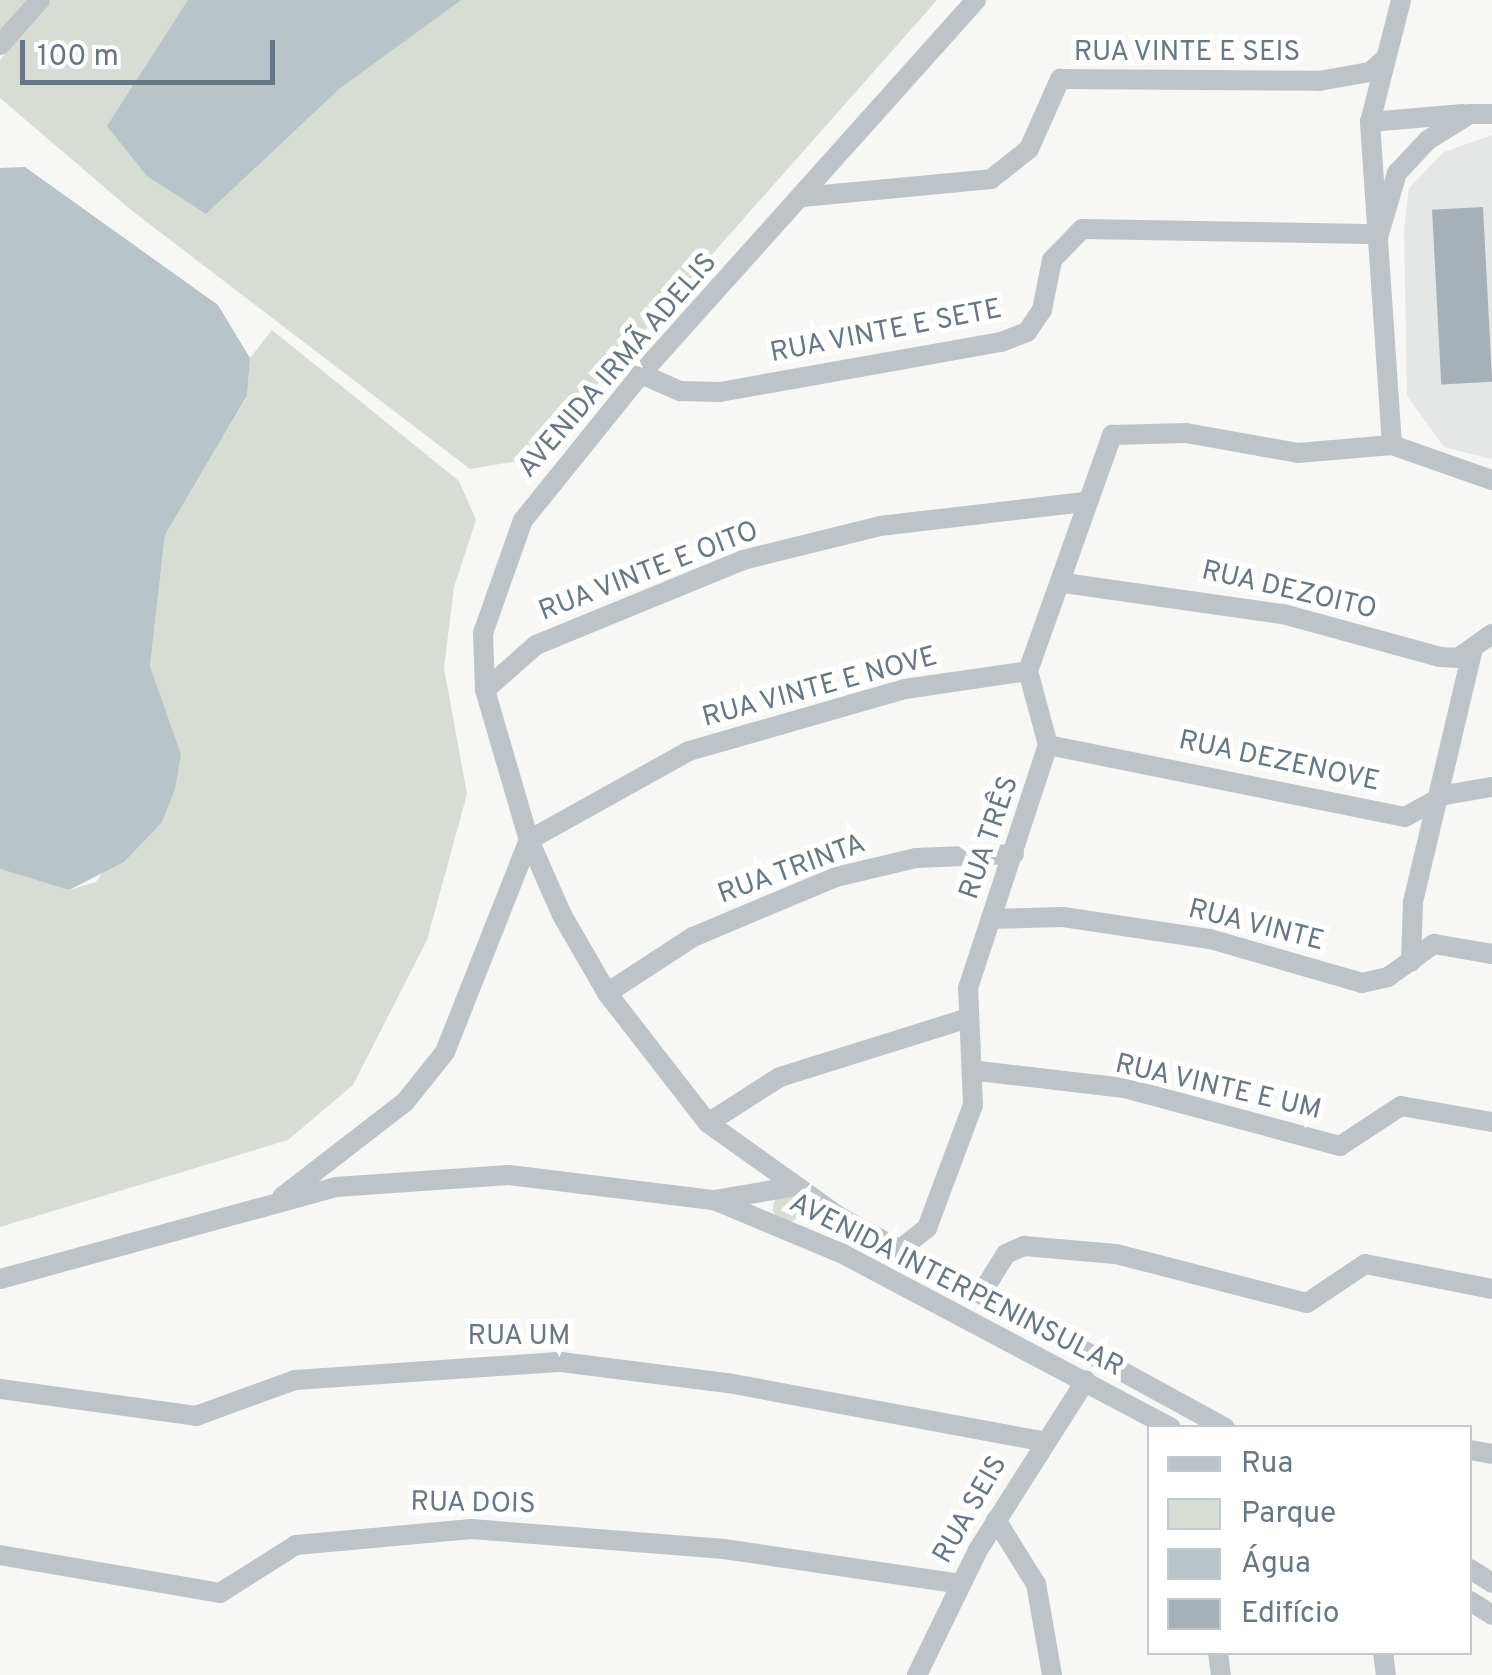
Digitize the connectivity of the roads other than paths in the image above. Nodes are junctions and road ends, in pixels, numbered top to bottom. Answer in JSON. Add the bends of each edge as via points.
{"nodes":[{"id":1,"x":40,"y":0,"type":"edge"},
{"id":2,"x":976,"y":0,"type":"edge"},
{"id":3,"x":1401,"y":0,"type":"edge"},
{"id":4,"x":0,"y":45,"type":"edge"},
{"id":5,"x":1385,"y":59,"type":"junction"},
{"id":6,"x":1481,"y":114,"type":"edge"},
{"id":7,"x":1370,"y":122,"type":"junction"},
{"id":8,"x":802,"y":197,"type":"junction"},
{"id":9,"x":1379,"y":234,"type":"junction"},
{"id":10,"x":641,"y":374,"type":"junction"},
{"id":11,"x":1392,"y":444,"type":"junction"},
{"id":12,"x":1492,"y":480,"type":"edge"},
{"id":13,"x":1085,"y":502,"type":"junction"},
{"id":14,"x":1064,"y":582,"type":"junction"},
{"id":15,"x":1492,"y":634,"type":"edge"},
{"id":16,"x":1473,"y":648,"type":"junction"},
{"id":17,"x":1028,"y":671,"type":"junction"},
{"id":18,"x":485,"y":690,"type":"junction"},
{"id":19,"x":1048,"y":746,"type":"junction"},
{"id":20,"x":1492,"y":786,"type":"edge"},
{"id":21,"x":1438,"y":800,"type":"junction"},
{"id":22,"x":528,"y":840,"type":"junction"},
{"id":23,"x":1014,"y":854,"type":"junction"},
{"id":24,"x":992,"y":919,"type":"junction"},
{"id":25,"x":1492,"y":954,"type":"edge"},
{"id":26,"x":1412,"y":962,"type":"junction"},
{"id":27,"x":606,"y":993,"type":"junction"},
{"id":28,"x":965,"y":1018,"type":"junction"},
{"id":29,"x":978,"y":1071,"type":"junction"},
{"id":30,"x":1492,"y":1122,"type":"edge"},
{"id":31,"x":708,"y":1123,"type":"junction"},
{"id":32,"x":791,"y":1188,"type":"junction"},
{"id":33,"x":714,"y":1200,"type":"junction"},
{"id":34,"x":271,"y":1205,"type":"junction"},
{"id":35,"x":779,"y":1226,"type":"junction"},
{"id":36,"x":900,"y":1250,"type":"junction"},
{"id":37,"x":0,"y":1280,"type":"edge"},
{"id":38,"x":1492,"y":1289,"type":"edge"},
{"id":39,"x":981,"y":1294,"type":"junction"},
{"id":40,"x":1086,"y":1380,"type":"junction"},
{"id":41,"x":0,"y":1390,"type":"edge"},
{"id":42,"x":1166,"y":1425,"type":"edge"},
{"id":43,"x":1220,"y":1425,"type":"edge"},
{"id":44,"x":1041,"y":1441,"type":"junction"},
{"id":45,"x":996,"y":1520,"type":"junction"},
{"id":46,"x":0,"y":1555,"type":"edge"},
{"id":47,"x":960,"y":1584,"type":"junction"},
{"id":48,"x":916,"y":1675,"type":"edge"},
{"id":49,"x":1052,"y":1675,"type":"edge"}],
"edges":[{"from":1,"to":4,"type":"street"},
{"from":2,"to":8,"type":"street","name":"AVENIDA IRMÃ ADELIS"},
{"from":3,"to":5,"type":"street"},
{"from":5,"to":7,"type":"street"},
{"from":5,"to":8,"type":"street","name":"RUA VINTE E SEIS","via":[[1370,72],[1319,81],[1060,79],[1029,149],[991,178]]},
{"from":6,"to":7,"type":"street"},
{"from":6,"to":9,"type":"street","via":[[1397,173]]},
{"from":7,"to":9,"type":"street"},
{"from":8,"to":10,"type":"street","name":"AVENIDA IRMÃ ADELIS"},
{"from":9,"to":10,"type":"street","name":"RUA VINTE E SETE","via":[[1082,230],[1052,260],[1042,310],[1027,332],[1002,342],[720,392],[680,390]]},
{"from":9,"to":11,"type":"street"},
{"from":10,"to":18,"type":"street","name":"AVENIDA IRMÃ ADELIS","via":[[523,520],[483,633]]},
{"from":11,"to":12,"type":"street"},
{"from":11,"to":13,"type":"street","via":[[1298,453],[1186,434],[1112,435]]},
{"from":13,"to":14,"type":"street"},
{"from":13,"to":18,"type":"street","name":"RUA VINTE E OITO","via":[[880,526],[743,560],[536,645]]},
{"from":14,"to":16,"type":"street","name":"RUA DEZOITO","via":[[1284,614],[1440,657]]},
{"from":14,"to":17,"type":"street"},
{"from":15,"to":16,"type":"street"},
{"from":16,"to":21,"type":"street"},
{"from":17,"to":19,"type":"street"},
{"from":17,"to":22,"type":"street","name":"RUA VINTE E NOVE","via":[[906,689],[689,751]]},
{"from":18,"to":22,"type":"street","name":"AVENIDA IRMÃ ADELIS"},
{"from":19,"to":21,"type":"street","name":"RUA DEZENOVE","via":[[1405,817]]},
{"from":19,"to":23,"type":"street","name":"RUA TRÊS"},
{"from":20,"to":21,"type":"street","name":"RUA DEZENOVE"},
{"from":21,"to":26,"type":"street","via":[[1413,902]]},
{"from":22,"to":27,"type":"street","name":"AVENIDA IRMÃ ADELIS"},
{"from":22,"to":34,"type":"street","via":[[445,1052],[380,1123]]},
{"from":23,"to":24,"type":"street","name":"RUA TRÊS"},
{"from":23,"to":27,"type":"street","name":"RUA TRINTA","via":[[916,858],[836,877],[693,937]]},
{"from":24,"to":26,"type":"street","name":"RUA VINTE","via":[[1063,917],[1210,938],[1362,984]]},
{"from":24,"to":28,"type":"street","name":"RUA TRÊS"},
{"from":25,"to":26,"type":"street","name":"RUA VINTE","via":[[1434,944]]},
{"from":27,"to":31,"type":"street","name":"AVENIDA IRMÃ ADELIS"},
{"from":28,"to":29,"type":"street","name":"RUA TRÊS"},
{"from":28,"to":31,"type":"street","via":[[780,1076]]},
{"from":29,"to":30,"type":"street","name":"RUA VINTE E UM","via":[[1125,1088],[1340,1146],[1402,1106]]},
{"from":29,"to":36,"type":"street","via":[[926,1228]]},
{"from":31,"to":32,"type":"street","name":"AVENIDA IRMÃ ADELIS"},
{"from":32,"to":33,"type":"street","name":"AVENIDA INTERPENINSULAR"},
{"from":32,"to":35,"type":"street","via":[[766,1202]]},
{"from":32,"to":35,"type":"street","via":[[806,1214]]},
{"from":32,"to":36,"type":"street","name":"AVENIDA INTERPENINSULAR"},
{"from":33,"to":34,"type":"street","name":"AVENIDA INTERPENINSULAR","via":[[510,1175],[336,1187]]},
{"from":33,"to":35,"type":"street","name":"AVENIDA INTERPENINSULAR"},
{"from":34,"to":37,"type":"street","name":"AVENIDA INTERPENINSULAR"},
{"from":35,"to":40,"type":"street","name":"AVENIDA INTERPENINSULAR"},
{"from":36,"to":39,"type":"street","name":"AVENIDA INTERPENINSULAR"},
{"from":38,"to":39,"type":"street","via":[[1366,1264],[1307,1303],[1116,1254],[1024,1246],[1006,1254]]},
{"from":39,"to":43,"type":"street","name":"AVENIDA INTERPENINSULAR"},
{"from":40,"to":42,"type":"street","name":"AVENIDA INTERPENINSULAR"},
{"from":40,"to":44,"type":"street","name":"RUA SEIS"},
{"from":41,"to":44,"type":"street","name":"RUA UM","via":[[196,1416],[295,1380],[560,1362],[728,1382]]},
{"from":44,"to":45,"type":"street","name":"RUA SEIS"},
{"from":45,"to":47,"type":"street","name":"RUA SEIS"},
{"from":45,"to":49,"type":"street","via":[[1025,1558]]},
{"from":46,"to":47,"type":"street","name":"RUA DOIS","via":[[220,1593],[296,1545],[472,1529],[724,1548]]},
{"from":47,"to":48,"type":"street","name":"RUA SEIS"}]}
